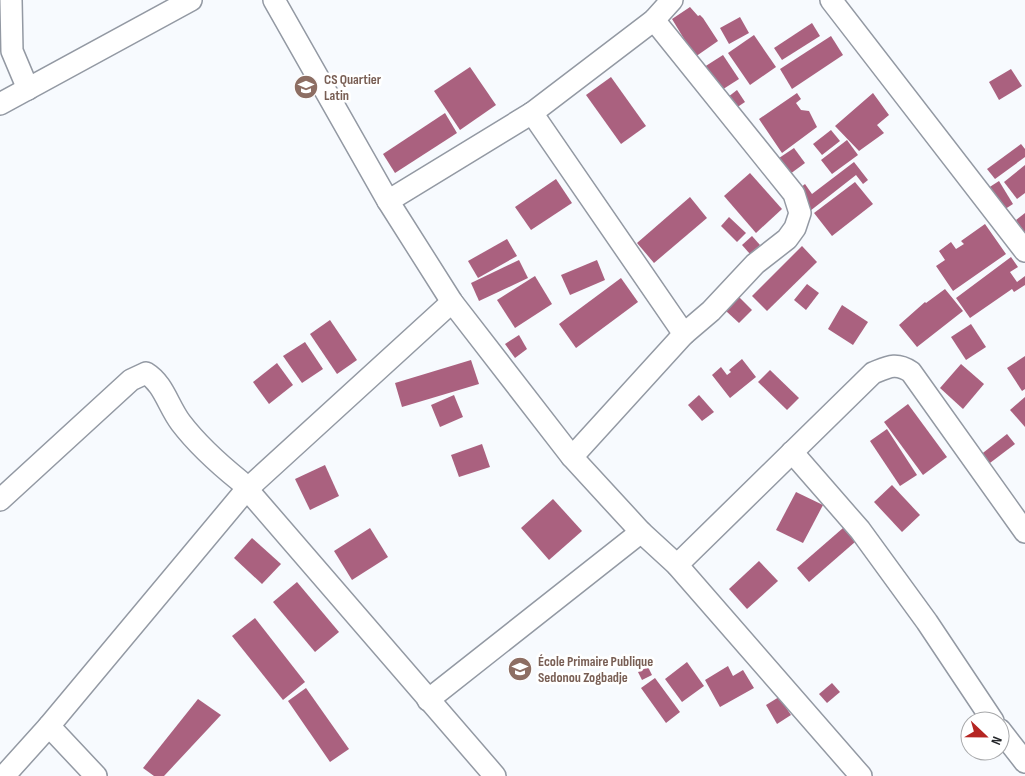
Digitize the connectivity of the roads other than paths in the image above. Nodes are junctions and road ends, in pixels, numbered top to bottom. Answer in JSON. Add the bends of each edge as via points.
{"nodes":[{"id":1,"x":12,"y":0,"type":"edge"},
{"id":2,"x":191,"y":0,"type":"edge"},
{"id":3,"x":274,"y":0,"type":"edge"},
{"id":4,"x":672,"y":0,"type":"edge"},
{"id":5,"x":831,"y":0,"type":"edge"},
{"id":6,"x":654,"y":20,"type":"junction"},
{"id":7,"x":6,"y":44,"type":"edge"},
{"id":8,"x":28,"y":89,"type":"junction"},
{"id":9,"x":0,"y":104,"type":"edge"},
{"id":10,"x":532,"y":113,"type":"junction"},
{"id":11,"x":388,"y":201,"type":"junction"},
{"id":12,"x":1025,"y":251,"type":"edge"},
{"id":13,"x":452,"y":302,"type":"junction"},
{"id":14,"x":684,"y":334,"type":"junction"},
{"id":15,"x":792,"y":452,"type":"junction"},
{"id":16,"x":572,"y":457,"type":"junction"},
{"id":17,"x":246,"y":490,"type":"junction"},
{"id":18,"x":0,"y":500,"type":"edge"},
{"id":19,"x":641,"y":532,"type":"junction"},
{"id":20,"x":1025,"y":532,"type":"edge"},
{"id":21,"x":677,"y":565,"type":"junction"},
{"id":22,"x":428,"y":700,"type":"junction"},
{"id":23,"x":986,"y":711,"type":"edge"},
{"id":24,"x":49,"y":726,"type":"junction"},
{"id":25,"x":1010,"y":743,"type":"edge"},
{"id":26,"x":1025,"y":762,"type":"edge"},
{"id":27,"x":4,"y":776,"type":"edge"},
{"id":28,"x":96,"y":776,"type":"edge"},
{"id":29,"x":495,"y":776,"type":"edge"},
{"id":30,"x":861,"y":776,"type":"edge"}],
"edges":[{"from":1,"to":7,"type":"street"},
{"from":2,"to":8,"type":"street"},
{"from":3,"to":11,"type":"street"},
{"from":4,"to":6,"type":"street"},
{"from":5,"to":12,"type":"street"},
{"from":6,"to":10,"type":"street"},
{"from":6,"to":14,"type":"street","via":[[794,194],[800,213],[787,239],[754,264]]},
{"from":7,"to":8,"type":"street"},
{"from":8,"to":9,"type":"street"},
{"from":10,"to":11,"type":"street"},
{"from":10,"to":14,"type":"street"},
{"from":11,"to":13,"type":"street"},
{"from":13,"to":16,"type":"street"},
{"from":13,"to":17,"type":"street"},
{"from":14,"to":16,"type":"street"},
{"from":15,"to":20,"type":"street","via":[[873,373],[901,365],[911,372]]},
{"from":15,"to":21,"type":"street"},
{"from":15,"to":23,"type":"street","via":[[860,530]]},
{"from":16,"to":19,"type":"street"},
{"from":17,"to":18,"type":"street","via":[[181,423],[155,378],[146,373],[131,380]]},
{"from":17,"to":22,"type":"street"},
{"from":17,"to":24,"type":"street"},
{"from":19,"to":21,"type":"street"},
{"from":19,"to":22,"type":"street"},
{"from":21,"to":30,"type":"street"},
{"from":22,"to":29,"type":"street"},
{"from":24,"to":27,"type":"street"},
{"from":24,"to":28,"type":"street"},
{"from":25,"to":26,"type":"street"}]}
